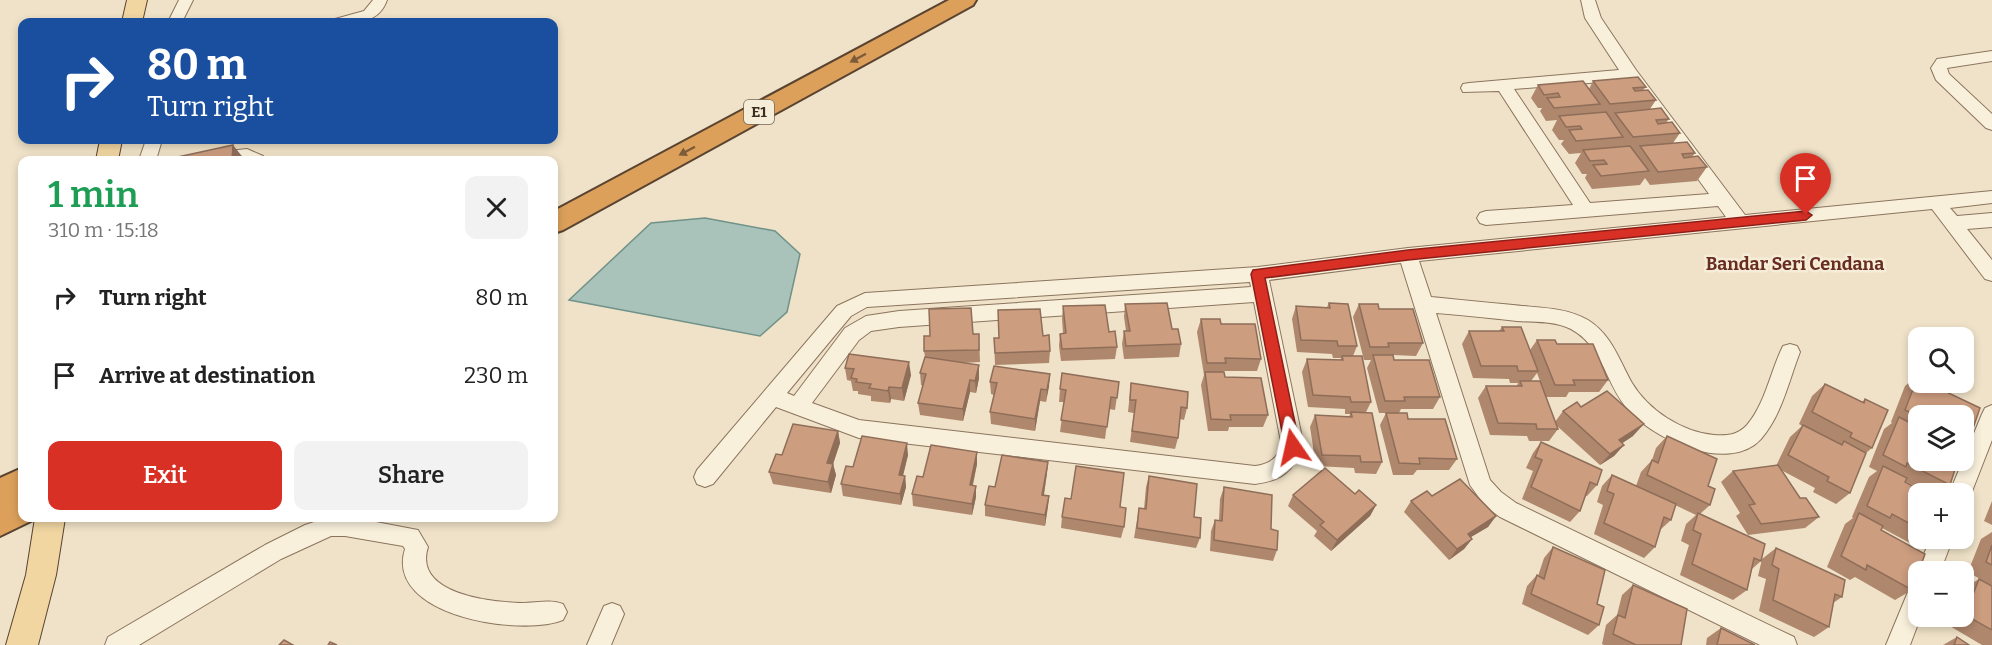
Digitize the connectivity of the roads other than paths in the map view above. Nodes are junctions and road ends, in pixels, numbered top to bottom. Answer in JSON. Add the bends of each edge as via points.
{"nodes":[{"id":1,"x":137,"y":0,"type":"edge"},
{"id":2,"x":186,"y":0,"type":"edge"},
{"id":3,"x":380,"y":0,"type":"edge"},
{"id":4,"x":932,"y":0,"type":"edge"},
{"id":5,"x":965,"y":0,"type":"edge"},
{"id":6,"x":1588,"y":0,"type":"edge"},
{"id":7,"x":133,"y":18,"type":"edge"},
{"id":8,"x":177,"y":18,"type":"edge"},
{"id":9,"x":355,"y":18,"type":"edge"},
{"id":10,"x":1992,"y":56,"type":"edge"},
{"id":11,"x":1630,"y":74,"type":"junction"},
{"id":12,"x":1503,"y":85,"type":"junction"},
{"id":13,"x":1469,"y":88,"type":"dead end"},
{"id":14,"x":1992,"y":124,"type":"edge"},
{"id":15,"x":1992,"y":197,"type":"edge"},
{"id":16,"x":558,"y":199,"type":"edge"},
{"id":17,"x":1724,"y":199,"type":"junction"},
{"id":18,"x":1937,"y":203,"type":"junction"},
{"id":19,"x":1585,"y":209,"type":"junction"},
{"id":20,"x":1486,"y":218,"type":"dead end"},
{"id":21,"x":1992,"y":220,"type":"edge"},
{"id":22,"x":558,"y":221,"type":"edge"},
{"id":23,"x":1740,"y":222,"type":"junction"},
{"id":24,"x":1953,"y":223,"type":"junction"},
{"id":25,"x":1408,"y":255,"type":"junction"},
{"id":26,"x":1992,"y":274,"type":"edge"},
{"id":27,"x":1260,"y":284,"type":"junction"},
{"id":28,"x":1425,"y":304,"type":"junction"},
{"id":29,"x":1790,"y":352,"type":"dead end"},
{"id":30,"x":772,"y":396,"type":"junction"},
{"id":31,"x":798,"y":407,"type":"junction"},
{"id":32,"x":1992,"y":414,"type":"edge"},
{"id":33,"x":705,"y":477,"type":"dead end"},
{"id":34,"x":1964,"y":483,"type":"edge"},
{"id":35,"x":18,"y":484,"type":"edge"},
{"id":36,"x":0,"y":494,"type":"edge"},
{"id":37,"x":18,"y":512,"type":"edge"},
{"id":38,"x":0,"y":521,"type":"edge"},
{"id":39,"x":49,"y":522,"type":"edge"},
{"id":40,"x":555,"y":612,"type":"dead end"},
{"id":41,"x":612,"y":614,"type":"dead end"},
{"id":42,"x":1908,"y":620,"type":"edge"},
{"id":43,"x":22,"y":645,"type":"edge"},
{"id":44,"x":117,"y":645,"type":"edge"},
{"id":45,"x":599,"y":645,"type":"edge"},
{"id":46,"x":1785,"y":645,"type":"edge"},
{"id":47,"x":1898,"y":645,"type":"edge"}],
"edges":[{"from":1,"to":7,"type":"main road"},
{"from":2,"to":8,"type":"street"},
{"from":3,"to":9,"type":"street","via":[[370,14]]},
{"from":4,"to":16,"type":"highway","number":"E1"},
{"from":5,"to":22,"type":"highway","number":"E1","one_way":true},
{"from":6,"to":11,"type":"street","via":[[1593,18]]},
{"from":10,"to":14,"type":"street","via":[[1942,63],[1939,68],[1942,76]]},
{"from":11,"to":12,"type":"street"},
{"from":11,"to":17,"type":"street"},
{"from":12,"to":13,"type":"street"},
{"from":12,"to":19,"type":"street"},
{"from":15,"to":18,"type":"street"},
{"from":17,"to":19,"type":"street"},
{"from":17,"to":23,"type":"street"},
{"from":18,"to":23,"type":"street"},
{"from":18,"to":24,"type":"street"},
{"from":19,"to":20,"type":"street"},
{"from":21,"to":24,"type":"street"},
{"from":23,"to":25,"type":"street"},
{"from":24,"to":26,"type":"street"},
{"from":25,"to":27,"type":"street"},
{"from":25,"to":28,"type":"street"},
{"from":27,"to":30,"type":"street","via":[[858,302],[844,311]]},
{"from":27,"to":31,"type":"street","via":[[866,324],[852,334]]},
{"from":27,"to":31,"type":"street","via":[[1293,447],[1281,469],[1269,473],[1255,475],[859,429]]},
{"from":28,"to":29,"type":"street","via":[[1554,316],[1578,324],[1595,335],[1632,401],[1653,420],[1680,435],[1710,444],[1736,444],[1750,436],[1761,422]]},
{"from":28,"to":46,"type":"street","via":[[1481,485],[1493,499],[1508,510]]},
{"from":30,"to":31,"type":"street"},
{"from":30,"to":33,"type":"street"},
{"from":32,"to":34,"type":"street"},
{"from":35,"to":36,"type":"highway"},
{"from":37,"to":38,"type":"highway"},
{"from":39,"to":43,"type":"main road","via":[[41,575]]},
{"from":40,"to":44,"type":"street","via":[[529,615],[473,608],[439,597],[421,580],[414,565],[417,547],[410,537],[331,526],[273,552]]},
{"from":41,"to":45,"type":"street"},
{"from":42,"to":47,"type":"street"}]}
